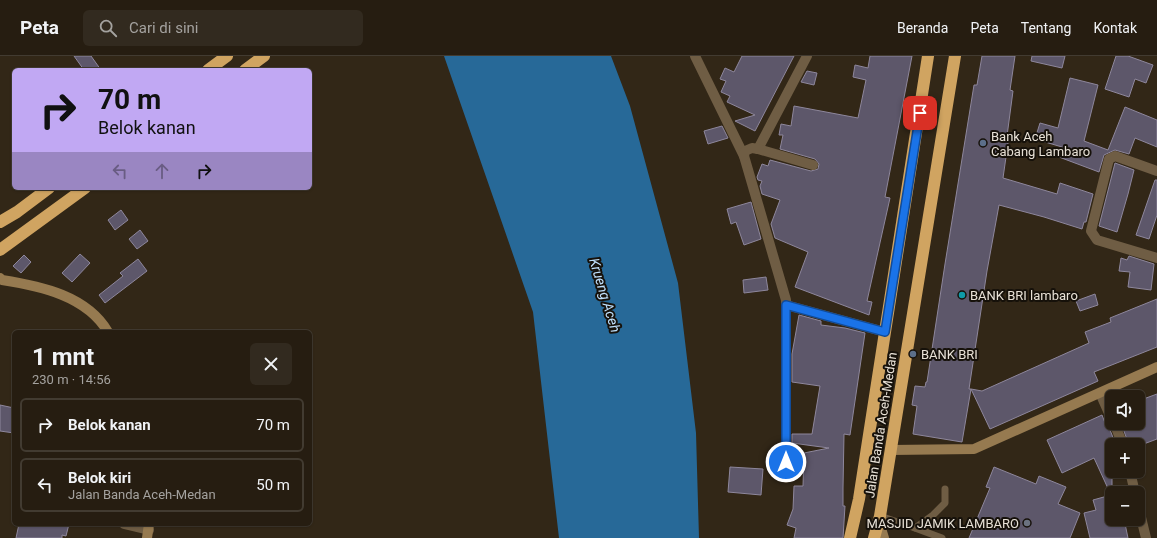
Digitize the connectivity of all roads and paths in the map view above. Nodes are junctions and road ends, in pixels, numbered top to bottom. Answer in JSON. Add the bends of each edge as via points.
{"nodes":[{"id":1,"x":226,"y":56,"type":"edge"},
{"id":2,"x":264,"y":56,"type":"edge"},
{"id":3,"x":695,"y":56,"type":"edge"},
{"id":4,"x":806,"y":56,"type":"edge"},
{"id":5,"x":928,"y":56,"type":"edge"},
{"id":6,"x":955,"y":56,"type":"edge"},
{"id":7,"x":211,"y":68,"type":"edge"},
{"id":8,"x":248,"y":68,"type":"edge"},
{"id":9,"x":758,"y":148,"type":"junction"},
{"id":10,"x":744,"y":156,"type":"junction"},
{"id":11,"x":813,"y":165,"type":"dead end"},
{"id":12,"x":1157,"y":171,"type":"edge"},
{"id":13,"x":46,"y":190,"type":"edge"},
{"id":14,"x":82,"y":190,"type":"edge"},
{"id":15,"x":0,"y":222,"type":"edge"},
{"id":16,"x":0,"y":250,"type":"edge"},
{"id":17,"x":1157,"y":258,"type":"edge"},
{"id":18,"x":1,"y":281,"type":"edge"},
{"id":19,"x":786,"y":305,"type":"junction"},
{"id":20,"x":107,"y":330,"type":"edge"},
{"id":21,"x":885,"y":332,"type":"junction"},
{"id":22,"x":1157,"y":367,"type":"edge"},
{"id":23,"x":1100,"y":393,"type":"junction"},
{"id":24,"x":1105,"y":404,"type":"edge"},
{"id":25,"x":891,"y":450,"type":"junction"},
{"id":26,"x":786,"y":478,"type":"dead end"},
{"id":27,"x":945,"y":489,"type":"dead end"},
{"id":28,"x":880,"y":519,"type":"junction"},
{"id":29,"x":131,"y":526,"type":"edge"},
{"id":30,"x":1143,"y":526,"type":"edge"},
{"id":31,"x":915,"y":528,"type":"junction"},
{"id":32,"x":148,"y":531,"type":"edge"},
{"id":33,"x":850,"y":538,"type":"edge"},
{"id":34,"x":874,"y":538,"type":"edge"},
{"id":35,"x":884,"y":538,"type":"edge"},
{"id":36,"x":942,"y":538,"type":"edge"},
{"id":37,"x":1146,"y":538,"type":"edge"}],
"edges":[{"from":1,"to":7,"type":"highway"},
{"from":2,"to":8,"type":"highway"},
{"from":3,"to":10,"type":"street"},
{"from":4,"to":9,"type":"street"},
{"from":5,"to":21,"type":"highway","name":"Jalan Banda Aceh-Medan"},
{"from":6,"to":25,"type":"highway","name":"Jalan Banda Aceh-Medan"},
{"from":9,"to":10,"type":"street","via":[[745,151]]},
{"from":9,"to":11,"type":"street"},
{"from":10,"to":19,"type":"street"},
{"from":12,"to":17,"type":"street","via":[[1115,156],[1109,159],[1091,231],[1097,240]]},
{"from":13,"to":15,"type":"highway"},
{"from":14,"to":16,"type":"highway"},
{"from":18,"to":20,"type":"main road","via":[[40,288],[65,296],[87,308],[99,318]]},
{"from":19,"to":21,"type":"street"},
{"from":19,"to":26,"type":"street"},
{"from":21,"to":33,"type":"highway","name":"Jalan Banda Aceh-Medan","via":[[859,499]]},
{"from":22,"to":23,"type":"main road"},
{"from":23,"to":24,"type":"street"},
{"from":23,"to":25,"type":"main road","via":[[974,449]]},
{"from":25,"to":28,"type":"highway","name":"Jalan Banda Aceh-Medan"},
{"from":27,"to":31,"type":"lane","via":[[945,503]]},
{"from":28,"to":31,"type":"lane"},
{"from":28,"to":34,"type":"highway","name":"Jalan Banda Aceh-Medan"},
{"from":28,"to":35,"type":"main road"},
{"from":29,"to":32,"type":"street"},
{"from":30,"to":37,"type":"street"},
{"from":31,"to":36,"type":"lane"}]}
